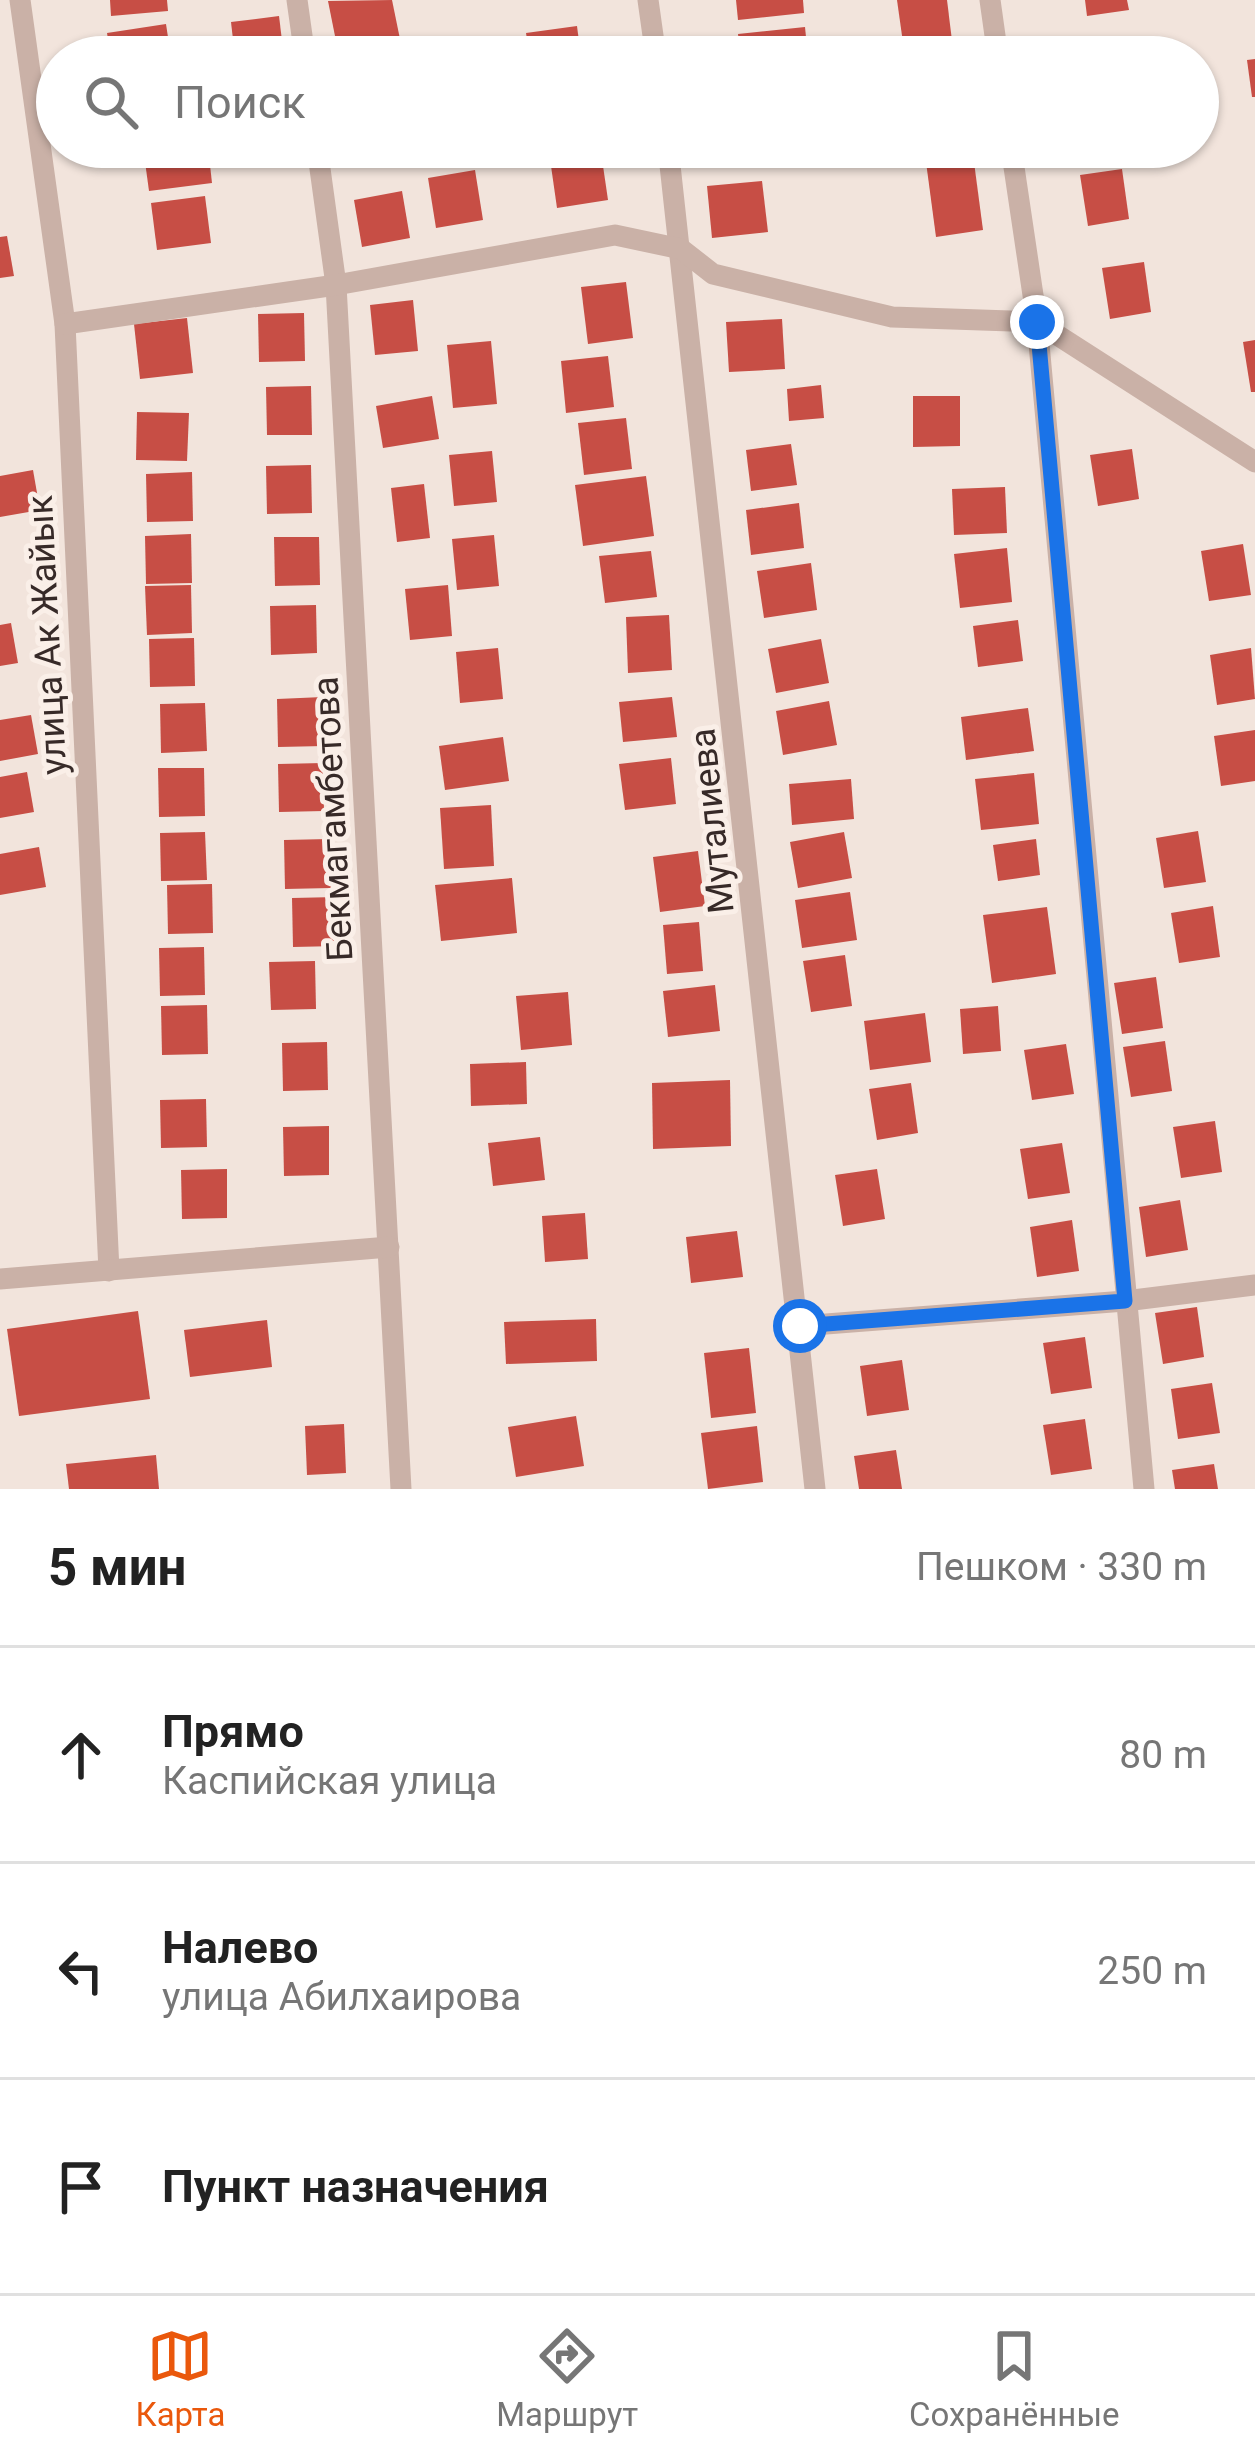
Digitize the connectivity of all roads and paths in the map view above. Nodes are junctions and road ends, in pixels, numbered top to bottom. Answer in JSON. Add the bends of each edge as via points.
{"nodes":[{"id":1,"x":20,"y":0,"type":"edge"},
{"id":2,"x":297,"y":0,"type":"edge"},
{"id":3,"x":648,"y":0,"type":"edge"},
{"id":4,"x":990,"y":0,"type":"edge"},
{"id":5,"x":302,"y":36,"type":"edge"},
{"id":6,"x":653,"y":36,"type":"edge"},
{"id":7,"x":995,"y":36,"type":"edge"},
{"id":8,"x":36,"y":116,"type":"edge"},
{"id":9,"x":43,"y":168,"type":"edge"},
{"id":10,"x":320,"y":168,"type":"edge"},
{"id":11,"x":671,"y":168,"type":"edge"},
{"id":12,"x":1014,"y":168,"type":"edge"},
{"id":13,"x":681,"y":249,"type":"junction"},
{"id":14,"x":336,"y":285,"type":"junction"},
{"id":15,"x":1037,"y":322,"type":"junction"},
{"id":16,"x":65,"y":325,"type":"junction"},
{"id":17,"x":1255,"y":462,"type":"edge"},
{"id":18,"x":389,"y":1246,"type":"junction"},
{"id":19,"x":109,"y":1270,"type":"junction"},
{"id":20,"x":0,"y":1279,"type":"edge"},
{"id":21,"x":1255,"y":1285,"type":"edge"},
{"id":22,"x":1125,"y":1301,"type":"junction"},
{"id":23,"x":800,"y":1326,"type":"junction"},
{"id":24,"x":401,"y":1489,"type":"edge"},
{"id":25,"x":815,"y":1489,"type":"edge"},
{"id":26,"x":1144,"y":1489,"type":"edge"}],
"edges":[{"from":1,"to":8,"type":"street","name":"улица Ак Жайык"},
{"from":2,"to":5,"type":"street"},
{"from":3,"to":6,"type":"street"},
{"from":4,"to":7,"type":"street"},
{"from":9,"to":16,"type":"street","name":"улица Ак Жайык"},
{"from":10,"to":14,"type":"street","name":"Бекмагамбетова"},
{"from":11,"to":13,"type":"street","name":"Муталиева"},
{"from":12,"to":15,"type":"street"},
{"from":13,"to":14,"type":"street","via":[[615,235]]},
{"from":13,"to":15,"type":"street","via":[[713,274],[892,317]]},
{"from":13,"to":23,"type":"street","name":"Муталиева"},
{"from":14,"to":16,"type":"street"},
{"from":14,"to":18,"type":"street","name":"Бекмагамбетова"},
{"from":15,"to":17,"type":"street"},
{"from":15,"to":22,"type":"street"},
{"from":16,"to":19,"type":"street","name":"улица Ак Жайык"},
{"from":18,"to":19,"type":"street"},
{"from":18,"to":24,"type":"street","name":"Бекмагамбетова"},
{"from":19,"to":20,"type":"street"},
{"from":21,"to":22,"type":"street"},
{"from":22,"to":23,"type":"street"},
{"from":22,"to":26,"type":"street"},
{"from":23,"to":25,"type":"street","name":"Муталиева"}]}
